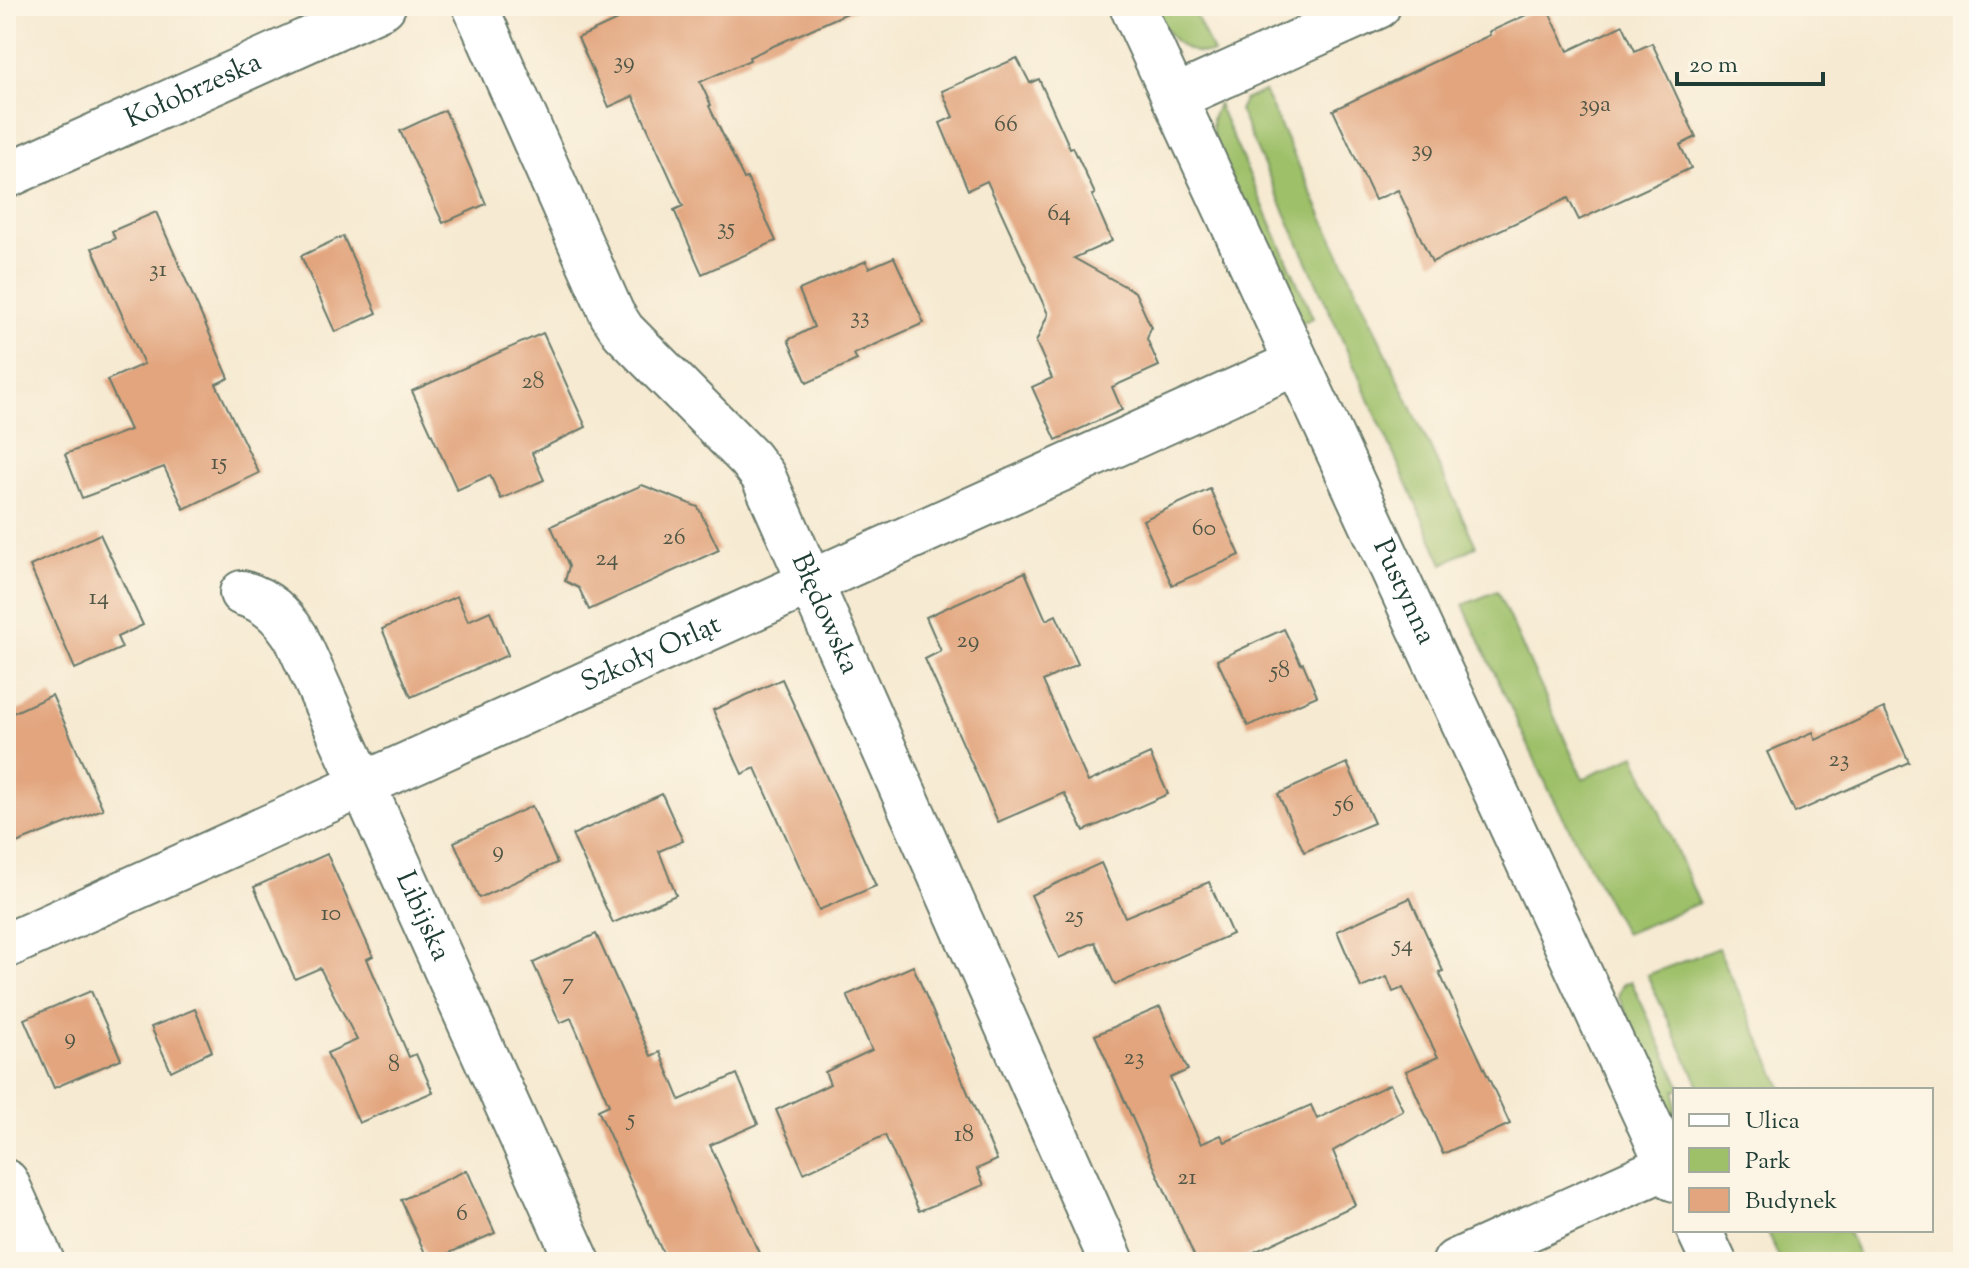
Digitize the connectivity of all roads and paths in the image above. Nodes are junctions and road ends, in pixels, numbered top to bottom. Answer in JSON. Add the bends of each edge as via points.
{"nodes":[{"id":1,"x":383,"y":6,"type":"edge"},
{"id":2,"x":475,"y":6,"type":"edge"},
{"id":3,"x":1132,"y":6,"type":"edge"},
{"id":4,"x":1378,"y":6,"type":"edge"},
{"id":5,"x":1174,"y":98,"type":"junction"},
{"id":6,"x":6,"y":176,"type":"edge"},
{"id":7,"x":1296,"y":363,"type":"junction"},
{"id":8,"x":809,"y":582,"type":"junction"},
{"id":9,"x":242,"y":593,"type":"dead end"},
{"id":10,"x":362,"y":784,"type":"junction"},
{"id":11,"x":6,"y":946,"type":"edge"},
{"id":12,"x":1672,"y":1172,"type":"edge"},
{"id":13,"x":6,"y":1182,"type":"edge"},
{"id":14,"x":1700,"y":1232,"type":"edge"},
{"id":15,"x":42,"y":1262,"type":"edge"},
{"id":16,"x":578,"y":1262,"type":"edge"},
{"id":17,"x":1112,"y":1262,"type":"edge"},
{"id":18,"x":1455,"y":1262,"type":"edge"},
{"id":19,"x":1714,"y":1262,"type":"edge"}],
"edges":[{"from":1,"to":6,"type":"street","name":"Kołobrzeska"},
{"from":2,"to":8,"type":"street","name":"Błędowska","via":[[612,314],[763,476]]},
{"from":3,"to":5,"type":"street","name":"Pustynna"},
{"from":4,"to":5,"type":"street"},
{"from":5,"to":7,"type":"street","name":"Pustynna"},
{"from":7,"to":8,"type":"street","name":"Szkoły Orląt"},
{"from":7,"to":12,"type":"street","name":"Pustynna"},
{"from":8,"to":10,"type":"street","name":"Szkoły Orląt"},
{"from":8,"to":17,"type":"street","name":"Błędowska"},
{"from":9,"to":10,"type":"street","name":"Libijska","via":[[264,600],[296,637]]},
{"from":10,"to":11,"type":"street","name":"Szkoły Orląt"},
{"from":10,"to":16,"type":"street","name":"Libijska"},
{"from":12,"to":18,"type":"street"},
{"from":13,"to":15,"type":"street"},
{"from":14,"to":19,"type":"street"}]}
